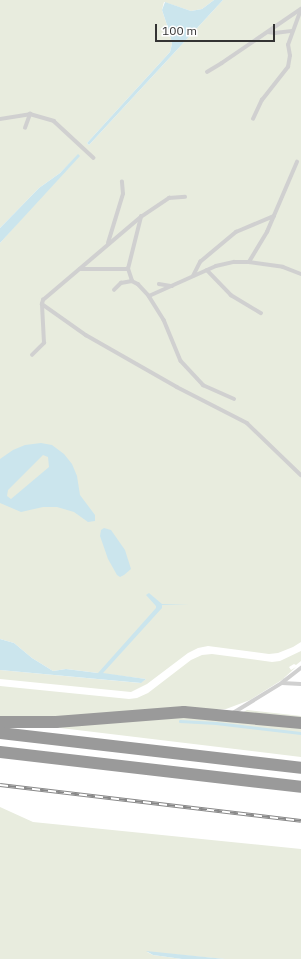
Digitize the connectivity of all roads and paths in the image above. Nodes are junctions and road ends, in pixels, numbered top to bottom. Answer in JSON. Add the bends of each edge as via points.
{"nodes":[{"id":1,"x":301,"y":9,"type":"edge"},
{"id":2,"x":292,"y":31,"type":"junction"},
{"id":3,"x":268,"y":32,"type":"junction"},
{"id":4,"x":293,"y":51,"type":"dead end"},
{"id":5,"x":290,"y":56,"type":"junction"},
{"id":6,"x":206,"y":72,"type":"dead end"},
{"id":7,"x":30,"y":114,"type":"junction"},
{"id":8,"x":0,"y":119,"type":"edge"},
{"id":9,"x":253,"y":119,"type":"dead end"},
{"id":10,"x":25,"y":128,"type":"dead end"},
{"id":11,"x":94,"y":158,"type":"dead end"},
{"id":12,"x":297,"y":162,"type":"dead end"},
{"id":13,"x":122,"y":182,"type":"dead end"},
{"id":14,"x":185,"y":196,"type":"dead end"},
{"id":15,"x":274,"y":216,"type":"junction"},
{"id":16,"x":141,"y":217,"type":"junction"},
{"id":17,"x":108,"y":244,"type":"junction"},
{"id":18,"x":250,"y":262,"type":"junction"},
{"id":19,"x":80,"y":269,"type":"junction"},
{"id":20,"x":128,"y":269,"type":"junction"},
{"id":21,"x":207,"y":270,"type":"junction"},
{"id":22,"x":301,"y":274,"type":"edge"},
{"id":23,"x":193,"y":276,"type":"junction"},
{"id":24,"x":132,"y":281,"type":"junction"},
{"id":25,"x":159,"y":284,"type":"dead end"},
{"id":26,"x":172,"y":286,"type":"junction"},
{"id":27,"x":114,"y":290,"type":"dead end"},
{"id":28,"x":149,"y":296,"type":"junction"},
{"id":29,"x":42,"y":304,"type":"junction"},
{"id":30,"x":261,"y":313,"type":"dead end"},
{"id":31,"x":32,"y":356,"type":"dead end"},
{"id":32,"x":234,"y":398,"type":"dead end"},
{"id":33,"x":301,"y":475,"type":"edge"},
{"id":34,"x":301,"y":668,"type":"edge"},
{"id":35,"x":301,"y":672,"type":"edge"},
{"id":36,"x":296,"y":673,"type":"junction"},
{"id":37,"x":301,"y":684,"type":"edge"},
{"id":38,"x":279,"y":685,"type":"junction"},
{"id":39,"x":228,"y":715,"type":"junction"},
{"id":40,"x":0,"y":722,"type":"edge"},
{"id":41,"x":301,"y":723,"type":"edge"},
{"id":42,"x":0,"y":732,"type":"edge"},
{"id":43,"x":0,"y":752,"type":"edge"},
{"id":44,"x":301,"y":768,"type":"edge"},
{"id":45,"x":301,"y":787,"type":"edge"}],
"edges":[{"from":1,"to":2,"type":"lane"},
{"from":1,"to":3,"type":"lane"},
{"from":2,"to":3,"type":"lane","via":[[275,34]]},
{"from":2,"to":5,"type":"lane","via":[[288,45]]},
{"from":3,"to":6,"type":"lane"},
{"from":4,"to":5,"type":"lane"},
{"from":5,"to":9,"type":"lane","via":[[288,67],[262,100]]},
{"from":7,"to":8,"type":"lane"},
{"from":7,"to":10,"type":"lane"},
{"from":7,"to":11,"type":"lane","via":[[54,121]]},
{"from":12,"to":15,"type":"lane"},
{"from":13,"to":17,"type":"lane","via":[[123,194]]},
{"from":14,"to":16,"type":"lane","via":[[169,198]]},
{"from":15,"to":18,"type":"lane"},
{"from":15,"to":23,"type":"lane","via":[[236,232],[200,262]]},
{"from":16,"to":17,"type":"lane"},
{"from":16,"to":20,"type":"lane"},
{"from":17,"to":19,"type":"lane"},
{"from":18,"to":21,"type":"lane","via":[[234,262]]},
{"from":18,"to":22,"type":"lane","via":[[283,267]]},
{"from":19,"to":20,"type":"lane"},
{"from":19,"to":29,"type":"lane","via":[[55,288]]},
{"from":20,"to":24,"type":"lane"},
{"from":21,"to":23,"type":"lane"},
{"from":21,"to":30,"type":"lane","via":[[231,295]]},
{"from":23,"to":26,"type":"lane"},
{"from":24,"to":27,"type":"lane","via":[[122,283]]},
{"from":24,"to":28,"type":"lane"},
{"from":25,"to":26,"type":"lane"},
{"from":26,"to":28,"type":"lane"},
{"from":28,"to":32,"type":"lane","via":[[164,320],[181,361],[203,385]]},
{"from":29,"to":31,"type":"lane","via":[[44,343]]},
{"from":29,"to":33,"type":"lane","via":[[99,342],[176,387],[247,423]]},
{"from":34,"to":36,"type":"lane"},
{"from":35,"to":36,"type":"lane"},
{"from":36,"to":38,"type":"lane"},
{"from":37,"to":38,"type":"lane","via":[[286,682]]},
{"from":38,"to":39,"type":"lane"},
{"from":39,"to":40,"type":"highway","via":[[171,712],[64,721]]},
{"from":39,"to":41,"type":"highway"},
{"from":42,"to":44,"type":"highway"},
{"from":43,"to":45,"type":"highway"}]}
